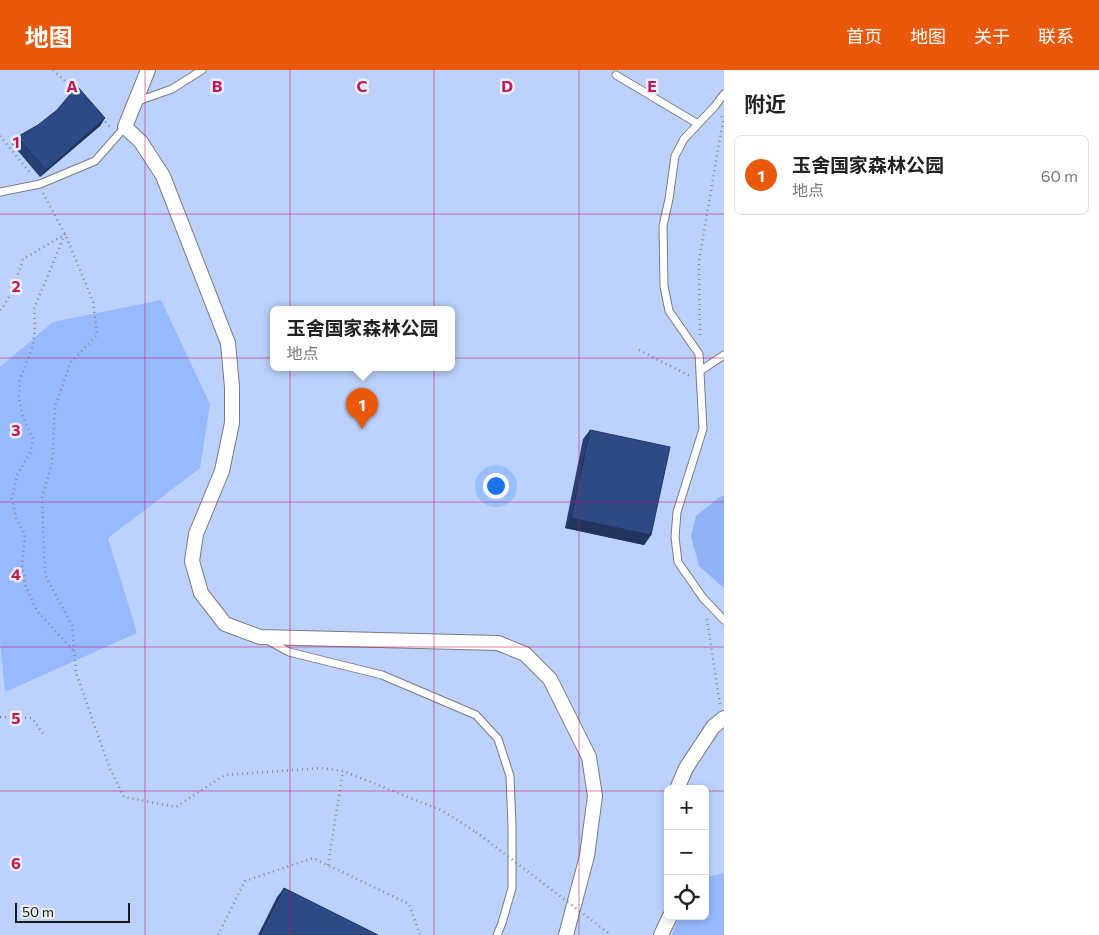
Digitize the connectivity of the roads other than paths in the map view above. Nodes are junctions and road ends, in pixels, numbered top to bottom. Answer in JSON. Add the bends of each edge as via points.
{"nodes":[{"id":1,"x":148,"y":70,"type":"edge"},
{"id":2,"x":202,"y":70,"type":"edge"},
{"id":3,"x":616,"y":76,"type":"dead end"},
{"id":4,"x":724,"y":94,"type":"edge"},
{"id":5,"x":135,"y":102,"type":"junction"},
{"id":6,"x":698,"y":124,"type":"junction"},
{"id":7,"x":121,"y":131,"type":"junction"},
{"id":8,"x":0,"y":192,"type":"edge"},
{"id":9,"x":724,"y":355,"type":"edge"},
{"id":10,"x":700,"y":371,"type":"junction"},
{"id":11,"x":724,"y":620,"type":"edge"},
{"id":12,"x":260,"y":637,"type":"junction"},
{"id":13,"x":723,"y":719,"type":"edge"},
{"id":14,"x":679,"y":785,"type":"edge"},
{"id":15,"x":668,"y":920,"type":"edge"},
{"id":16,"x":497,"y":935,"type":"edge"},
{"id":17,"x":566,"y":935,"type":"edge"},
{"id":18,"x":661,"y":935,"type":"edge"}],
"edges":[{"from":1,"to":5,"type":"street"},
{"from":2,"to":5,"type":"lane","via":[[172,89]]},
{"from":3,"to":6,"type":"lane"},
{"from":4,"to":6,"type":"lane"},
{"from":5,"to":7,"type":"street"},
{"from":6,"to":10,"type":"lane","via":[[676,156],[663,226],[664,286],[669,311],[699,354]]},
{"from":7,"to":8,"type":"lane","via":[[95,161],[40,184]]},
{"from":7,"to":12,"type":"street","via":[[141,142],[163,176],[228,342],[232,423],[222,470],[196,534],[192,561],[201,593],[225,624]]},
{"from":9,"to":10,"type":"lane"},
{"from":10,"to":11,"type":"lane","via":[[703,429],[677,512],[675,537],[678,562],[703,598]]},
{"from":12,"to":16,"type":"lane","via":[[289,652],[382,675],[476,715],[498,739],[510,776],[512,888]]},
{"from":12,"to":17,"type":"street","via":[[498,643],[525,654],[550,679],[589,757],[595,796],[587,856]]},
{"from":13,"to":14,"type":"street","via":[[713,727]]},
{"from":15,"to":18,"type":"street"}]}
